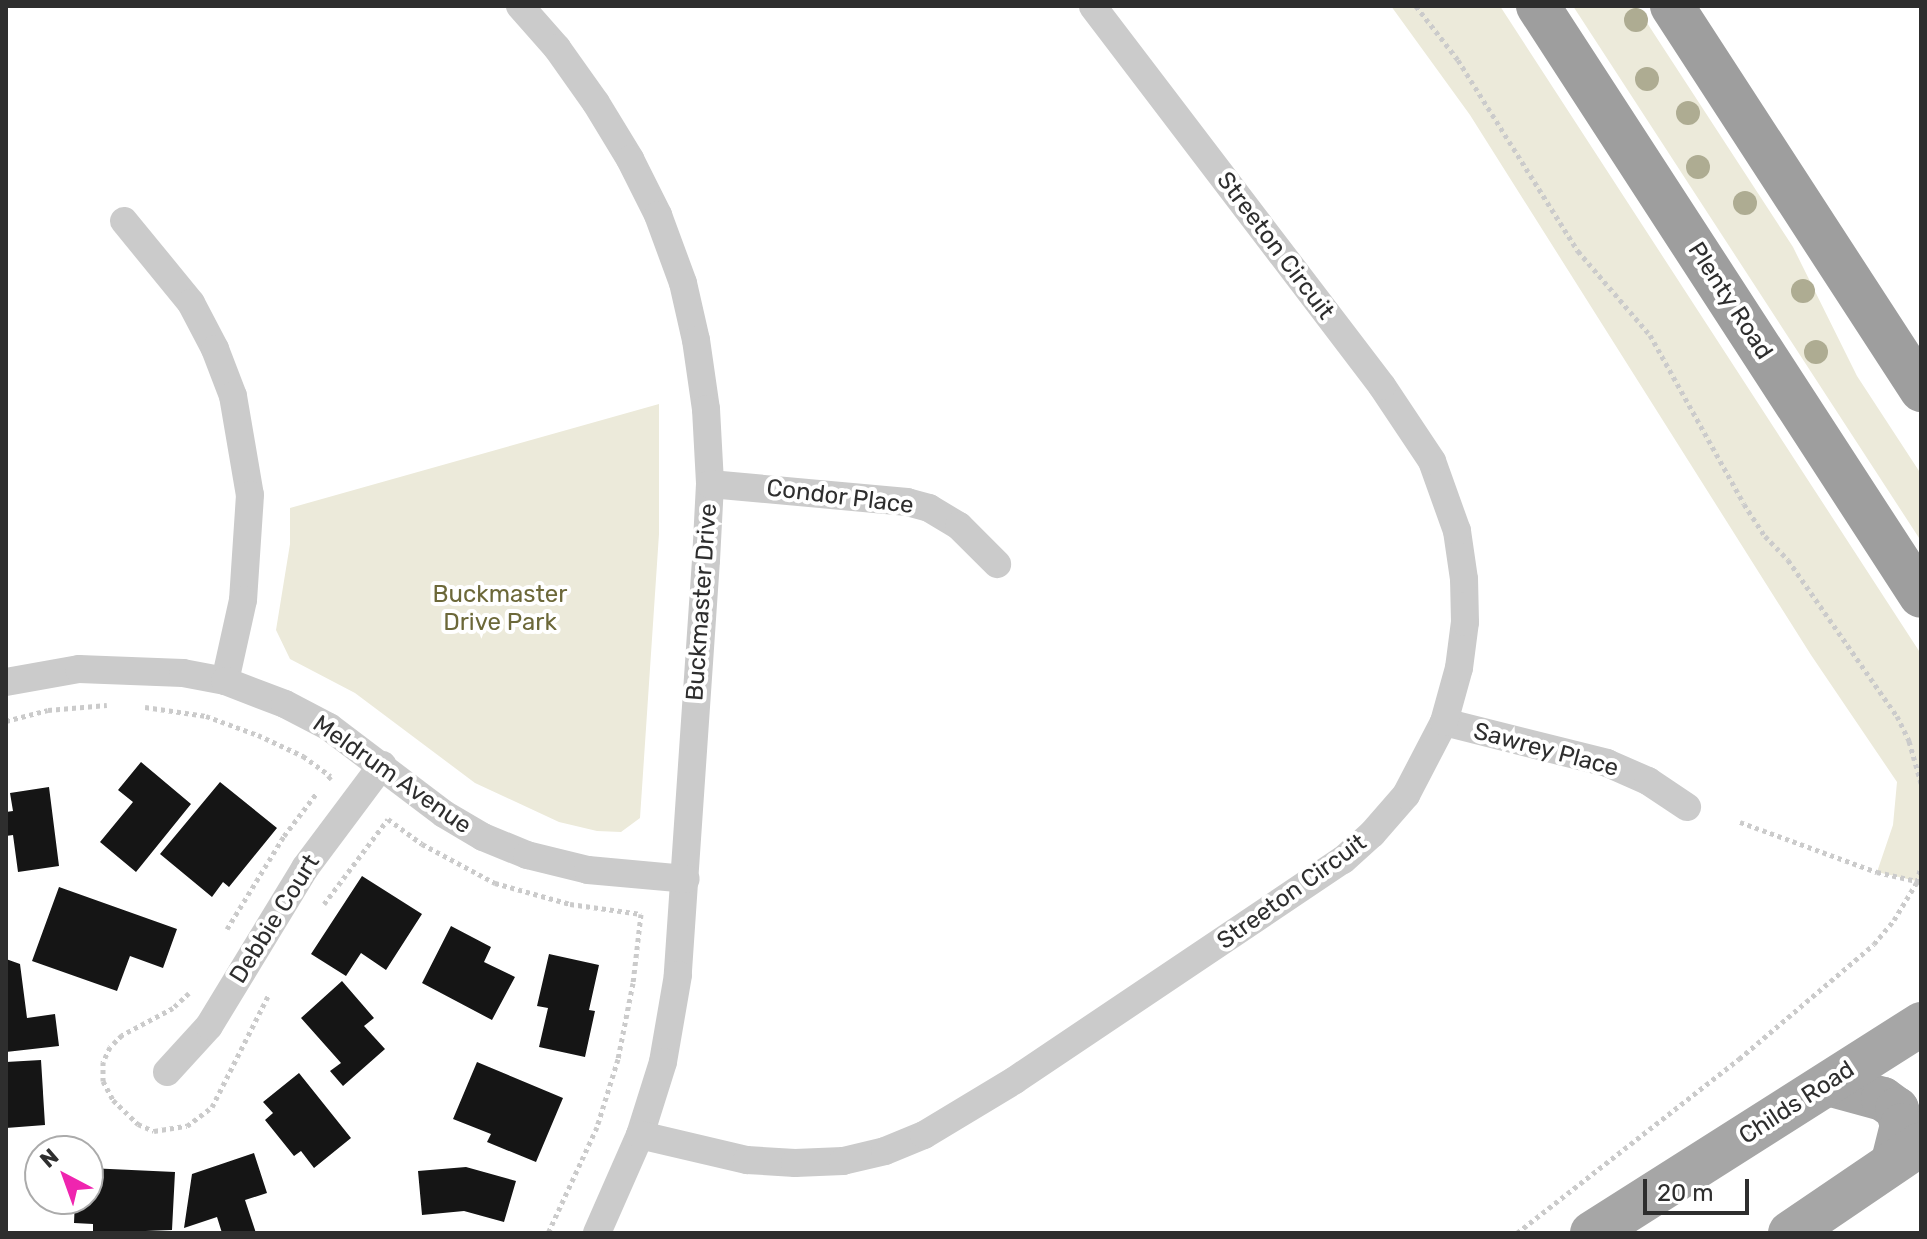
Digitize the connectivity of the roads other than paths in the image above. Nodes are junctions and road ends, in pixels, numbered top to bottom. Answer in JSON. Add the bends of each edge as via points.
{"nodes":[{"id":1,"x":520,"y":6,"type":"edge"},
{"id":2,"x":1093,"y":6,"type":"edge"},
{"id":3,"x":1538,"y":6,"type":"edge"},
{"id":4,"x":1672,"y":6,"type":"edge"},
{"id":5,"x":124,"y":221,"type":"dead end"},
{"id":6,"x":1921,"y":390,"type":"edge"},
{"id":7,"x":710,"y":484,"type":"junction"},
{"id":8,"x":997,"y":564,"type":"dead end"},
{"id":9,"x":1921,"y":596,"type":"edge"},
{"id":10,"x":225,"y":681,"type":"junction"},
{"id":11,"x":6,"y":682,"type":"edge"},
{"id":12,"x":1444,"y":722,"type":"junction"},
{"id":13,"x":382,"y":765,"type":"junction"},
{"id":14,"x":1687,"y":807,"type":"dead end"},
{"id":15,"x":686,"y":879,"type":"junction"},
{"id":16,"x":1921,"y":1005,"type":"edge"},
{"id":17,"x":1921,"y":1024,"type":"edge"},
{"id":18,"x":1878,"y":1051,"type":"junction"},
{"id":19,"x":167,"y":1072,"type":"dead end"},
{"id":20,"x":1828,"y":1084,"type":"junction"},
{"id":21,"x":640,"y":1135,"type":"junction"},
{"id":22,"x":1907,"y":1153,"type":"edge"},
{"id":23,"x":597,"y":1233,"type":"edge"},
{"id":24,"x":1592,"y":1233,"type":"edge"},
{"id":25,"x":1790,"y":1233,"type":"edge"}],
"edges":[{"from":1,"to":7,"type":"street","name":"Buckmaster Drive","via":[[596,103],[658,215],[683,283],[696,340]]},
{"from":2,"to":12,"type":"street","name":"Streeton Circuit","via":[[1382,386],[1432,461],[1457,531],[1464,579],[1459,668]]},
{"from":3,"to":9,"type":"highway","name":"Plenty Road"},
{"from":4,"to":6,"type":"highway"},
{"from":5,"to":10,"type":"street","via":[[191,303],[233,396],[250,495],[243,600]]},
{"from":7,"to":8,"type":"street","name":"Condor Place","via":[[929,508],[959,526]]},
{"from":7,"to":15,"type":"street","name":"Buckmaster Drive"},
{"from":10,"to":11,"type":"street","name":"Meldrum Avenue","via":[[183,673],[79,669]]},
{"from":10,"to":13,"type":"street","name":"Meldrum Avenue","via":[[329,727]]},
{"from":12,"to":14,"type":"street","name":"Sawrey Place","via":[[1607,763]]},
{"from":12,"to":21,"type":"street","name":"Streeton Circuit","via":[[1406,795],[1343,860],[924,1135],[843,1161],[795,1163],[747,1160]]},
{"from":13,"to":15,"type":"street","name":"Meldrum Avenue","via":[[444,814],[527,855],[588,870]]},
{"from":13,"to":19,"type":"street","name":"Debbie Court","via":[[305,868],[209,1026]]},
{"from":15,"to":21,"type":"street","name":"Buckmaster Drive","via":[[663,1062]]},
{"from":16,"to":18,"type":"main road"},
{"from":17,"to":18,"type":"main road","name":"Childs Road"},
{"from":18,"to":20,"type":"main road","name":"Childs Road"},
{"from":20,"to":22,"type":"main road","via":[[1883,1099],[1897,1109]]},
{"from":20,"to":24,"type":"main road","name":"Childs Road"},
{"from":21,"to":23,"type":"street","name":"Buckmaster Drive"},
{"from":22,"to":25,"type":"main road"}]}
